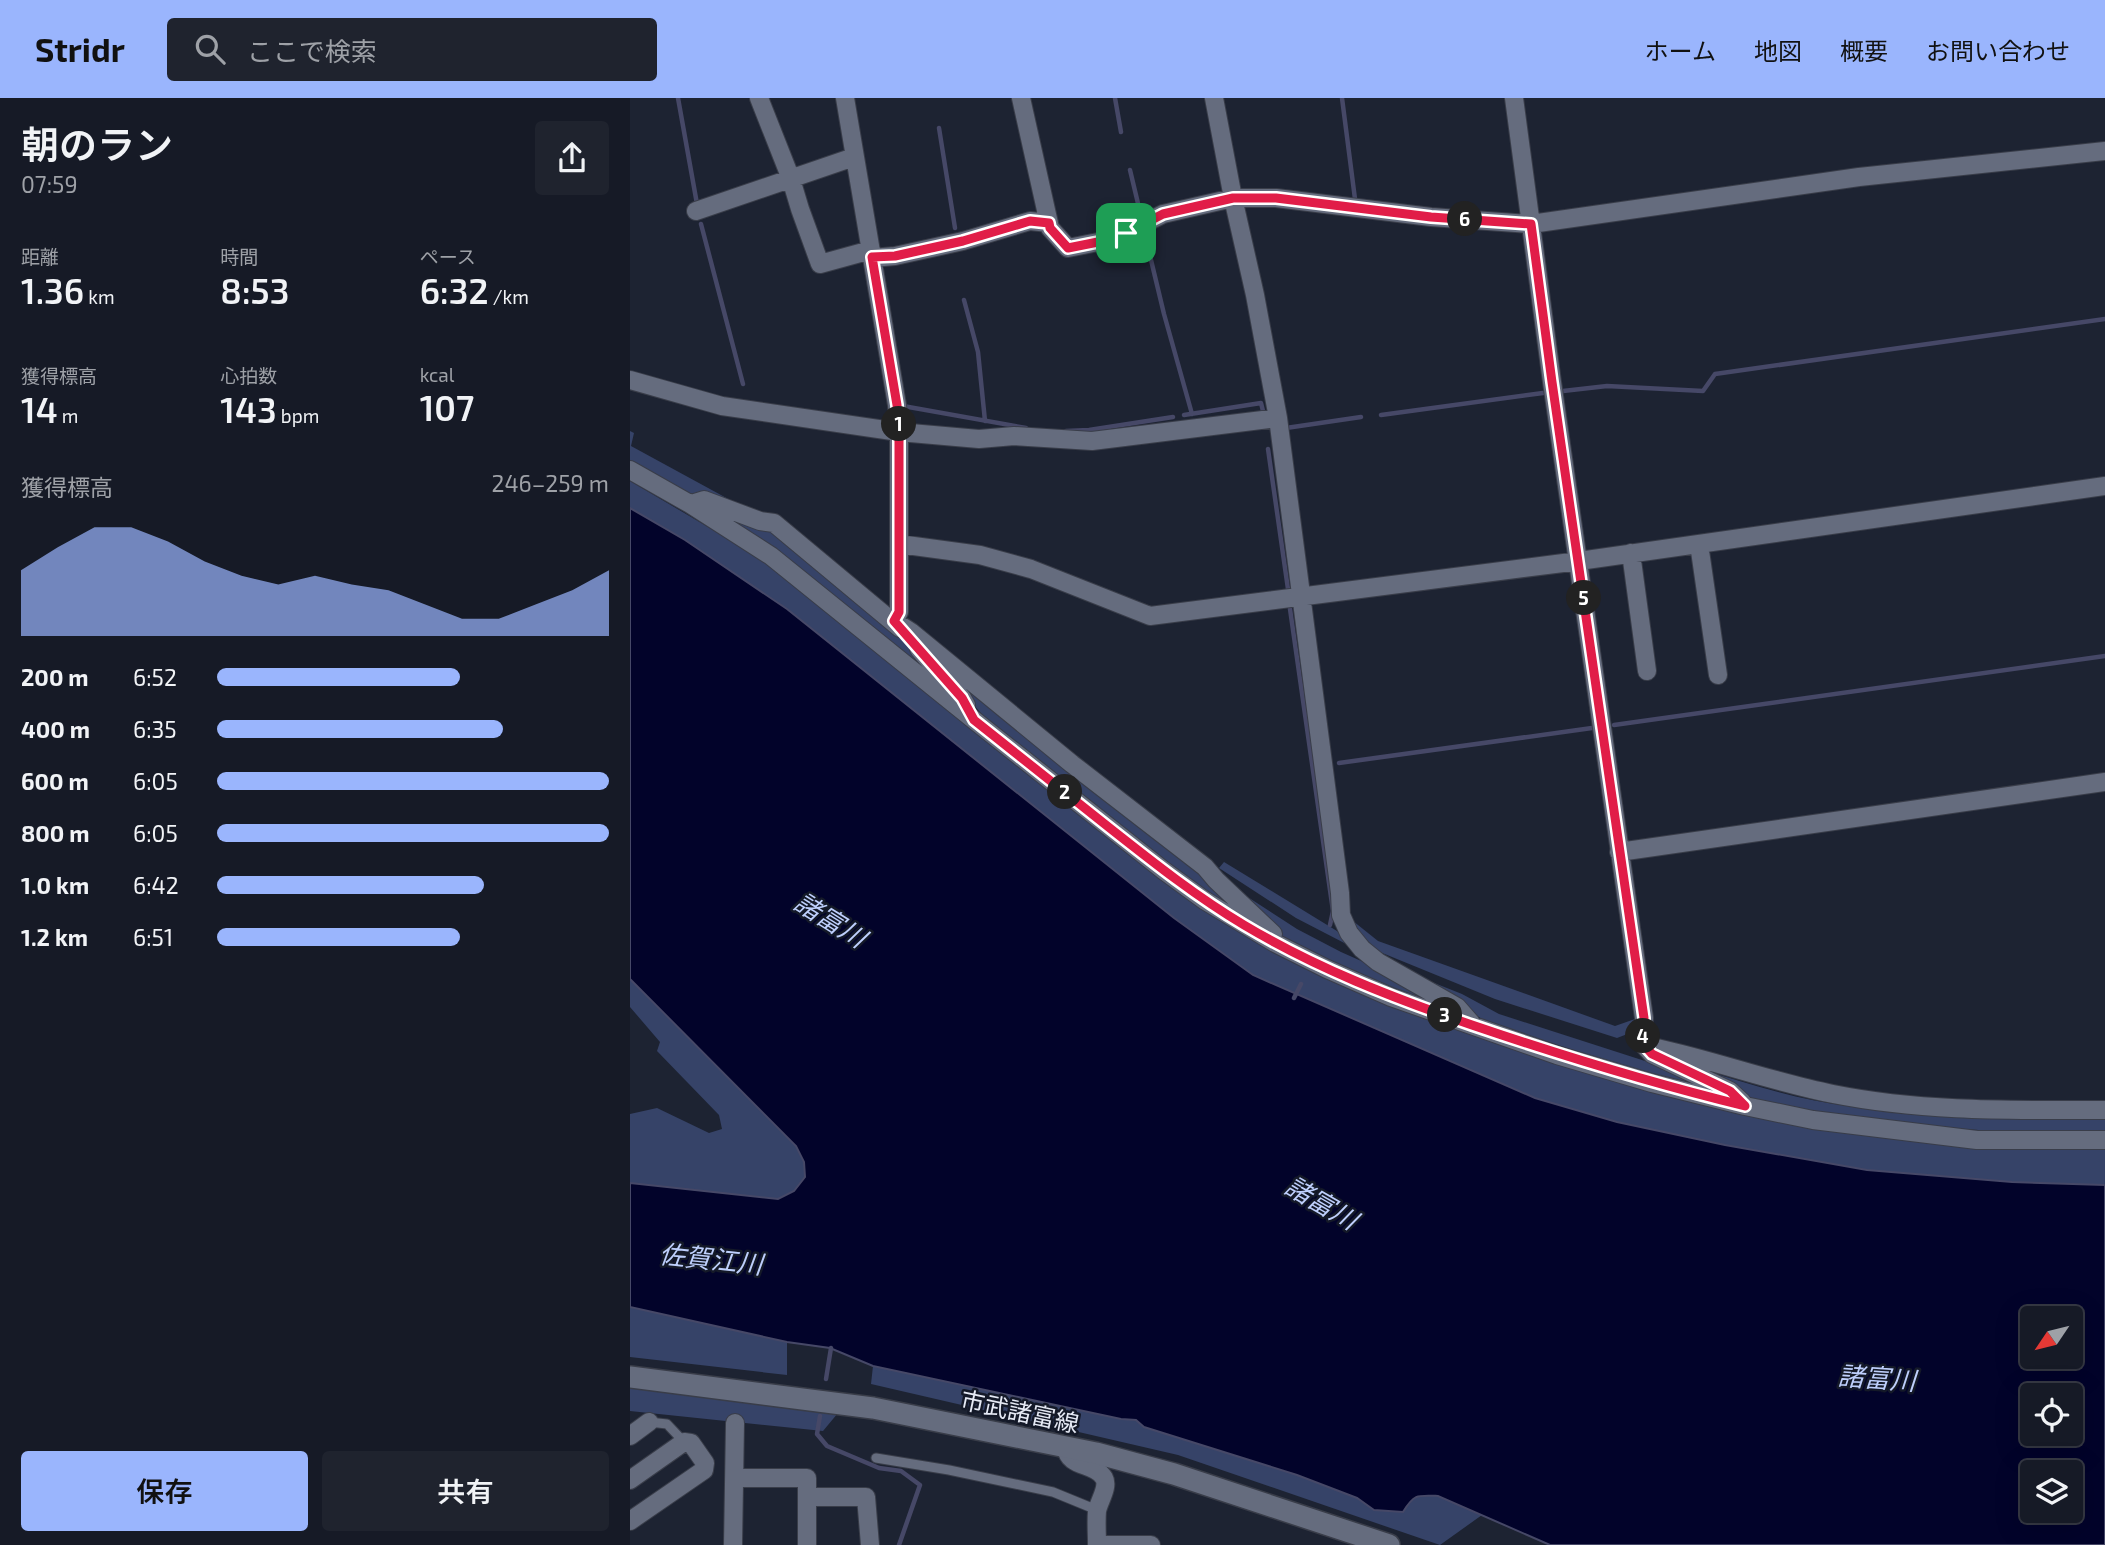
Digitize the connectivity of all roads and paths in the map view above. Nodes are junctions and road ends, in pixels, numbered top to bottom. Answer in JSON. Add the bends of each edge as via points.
{"nodes":[{"id":1,"x":759,"y":98,"type":"edge"},
{"id":2,"x":845,"y":98,"type":"edge"},
{"id":3,"x":1021,"y":98,"type":"edge"},
{"id":4,"x":1214,"y":98,"type":"edge"},
{"id":5,"x":1514,"y":98,"type":"edge"},
{"id":6,"x":2105,"y":152,"type":"edge"},
{"id":7,"x":854,"y":158,"type":"junction"},
{"id":8,"x":791,"y":179,"type":"junction"},
{"id":9,"x":1233,"y":198,"type":"junction"},
{"id":10,"x":696,"y":211,"type":"dead end"},
{"id":11,"x":1049,"y":223,"type":"junction"},
{"id":12,"x":1531,"y":224,"type":"junction"},
{"id":13,"x":872,"y":254,"type":"junction"},
{"id":14,"x":630,"y":380,"type":"edge"},
{"id":15,"x":1278,"y":418,"type":"junction"},
{"id":16,"x":899,"y":432,"type":"junction"},
{"id":17,"x":630,"y":470,"type":"edge"},
{"id":18,"x":2105,"y":486,"type":"edge"},
{"id":19,"x":690,"y":504,"type":"junction"},
{"id":20,"x":900,"y":544,"type":"junction"},
{"id":21,"x":1699,"y":544,"type":"junction"},
{"id":22,"x":1631,"y":553,"type":"junction"},
{"id":23,"x":1579,"y":561,"type":"junction"},
{"id":24,"x":1301,"y":597,"type":"junction"},
{"id":25,"x":894,"y":621,"type":"junction"},
{"id":26,"x":1647,"y":671,"type":"dead end"},
{"id":27,"x":1718,"y":675,"type":"dead end"},
{"id":28,"x":974,"y":720,"type":"junction"},
{"id":29,"x":2105,"y":782,"type":"edge"},
{"id":30,"x":1619,"y":852,"type":"junction"},
{"id":31,"x":1275,"y":943,"type":"junction"},
{"id":32,"x":1473,"y":1025,"type":"junction"},
{"id":33,"x":1643,"y":1044,"type":"junction"},
{"id":34,"x":1745,"y":1106,"type":"junction"},
{"id":35,"x":2105,"y":1110,"type":"edge"},
{"id":36,"x":2105,"y":1140,"type":"edge"},
{"id":37,"x":630,"y":1377,"type":"edge"},
{"id":38,"x":649,"y":1422,"type":"joint"},
{"id":39,"x":735,"y":1423,"type":"dead end"},
{"id":40,"x":631,"y":1433,"type":"edge"},
{"id":41,"x":684,"y":1442,"type":"junction"},
{"id":42,"x":1066,"y":1447,"type":"junction"},
{"id":43,"x":876,"y":1458,"type":"dead end"},
{"id":44,"x":734,"y":1478,"type":"junction"},
{"id":45,"x":630,"y":1480,"type":"edge"},
{"id":46,"x":807,"y":1497,"type":"junction"},
{"id":47,"x":1097,"y":1510,"type":"junction"},
{"id":48,"x":630,"y":1521,"type":"edge"},
{"id":49,"x":1377,"y":1543,"type":"edge"},
{"id":50,"x":733,"y":1545,"type":"edge"},
{"id":51,"x":807,"y":1545,"type":"edge"},
{"id":52,"x":870,"y":1545,"type":"edge"},
{"id":53,"x":1097,"y":1545,"type":"edge"},
{"id":54,"x":1106,"y":1545,"type":"edge"},
{"id":55,"x":1151,"y":1545,"type":"edge"}],
"edges":[{"from":1,"to":8,"type":"street"},
{"from":2,"to":7,"type":"street"},
{"from":3,"to":11,"type":"street"},
{"from":4,"to":9,"type":"street"},
{"from":5,"to":12,"type":"street"},
{"from":6,"to":12,"type":"street","via":[[1859,177]]},
{"from":7,"to":8,"type":"street"},
{"from":7,"to":13,"type":"street"},
{"from":8,"to":10,"type":"street"},
{"from":8,"to":13,"type":"street","via":[[820,264]]},
{"from":9,"to":11,"type":"street","via":[[1163,214],[1126,233],[1068,248]]},
{"from":9,"to":12,"type":"street","via":[[1276,198]]},
{"from":9,"to":15,"type":"street"},
{"from":11,"to":13,"type":"street","via":[[1030,221],[895,256]]},
{"from":12,"to":23,"type":"street"},
{"from":13,"to":16,"type":"street"},
{"from":14,"to":16,"type":"street","via":[[722,405]]},
{"from":15,"to":16,"type":"street","via":[[1091,441]]},
{"from":15,"to":24,"type":"street"},
{"from":16,"to":20,"type":"street"},
{"from":17,"to":19,"type":"street"},
{"from":18,"to":21,"type":"street"},
{"from":19,"to":25,"type":"street","via":[[704,500],[774,523]]},
{"from":19,"to":28,"type":"street","via":[[771,556]]},
{"from":20,"to":24,"type":"street","via":[[980,555],[1031,569],[1150,616]]},
{"from":20,"to":25,"type":"street","via":[[899,612]]},
{"from":21,"to":22,"type":"street"},
{"from":21,"to":27,"type":"street"},
{"from":22,"to":23,"type":"street"},
{"from":22,"to":26,"type":"street"},
{"from":23,"to":24,"type":"street"},
{"from":23,"to":30,"type":"street"},
{"from":24,"to":32,"type":"street","via":[[1341,915],[1362,949],[1457,1007]]},
{"from":25,"to":28,"type":"street","via":[[962,698]]},
{"from":25,"to":31,"type":"street","via":[[1205,867],[1272,933]]},
{"from":28,"to":31,"type":"street","via":[[1163,870]]},
{"from":29,"to":30,"type":"street"},
{"from":30,"to":33,"type":"street","via":[[1644,1018]]},
{"from":31,"to":32,"type":"street","via":[[1391,997]]},
{"from":32,"to":34,"type":"street","via":[[1605,1069]]},
{"from":33,"to":34,"type":"street","via":[[1652,1054],[1730,1091]]},
{"from":33,"to":35,"type":"street","via":[[1768,1079],[1917,1106]]},
{"from":34,"to":36,"type":"street","via":[[1813,1120],[1977,1140]]},
{"from":37,"to":42,"type":"main road","name":"市武諸富線","via":[[873,1408]]},
{"from":38,"to":40,"type":"street"},
{"from":38,"to":41,"type":"lane","via":[[667,1424]]},
{"from":39,"to":44,"type":"street"},
{"from":41,"to":45,"type":"street"},
{"from":41,"to":48,"type":"street","via":[[691,1443],[705,1470]]},
{"from":42,"to":47,"type":"street","via":[[1073,1461],[1104,1478]]},
{"from":42,"to":49,"type":"main road","name":"市武諸富線","via":[[1174,1474]]},
{"from":43,"to":47,"type":"lane","via":[[1053,1492]]},
{"from":44,"to":46,"type":"street","via":[[807,1478]]},
{"from":44,"to":50,"type":"street"},
{"from":46,"to":51,"type":"street"},
{"from":46,"to":52,"type":"street","via":[[866,1497]]},
{"from":47,"to":53,"type":"street"},
{"from":54,"to":55,"type":"street"}]}
